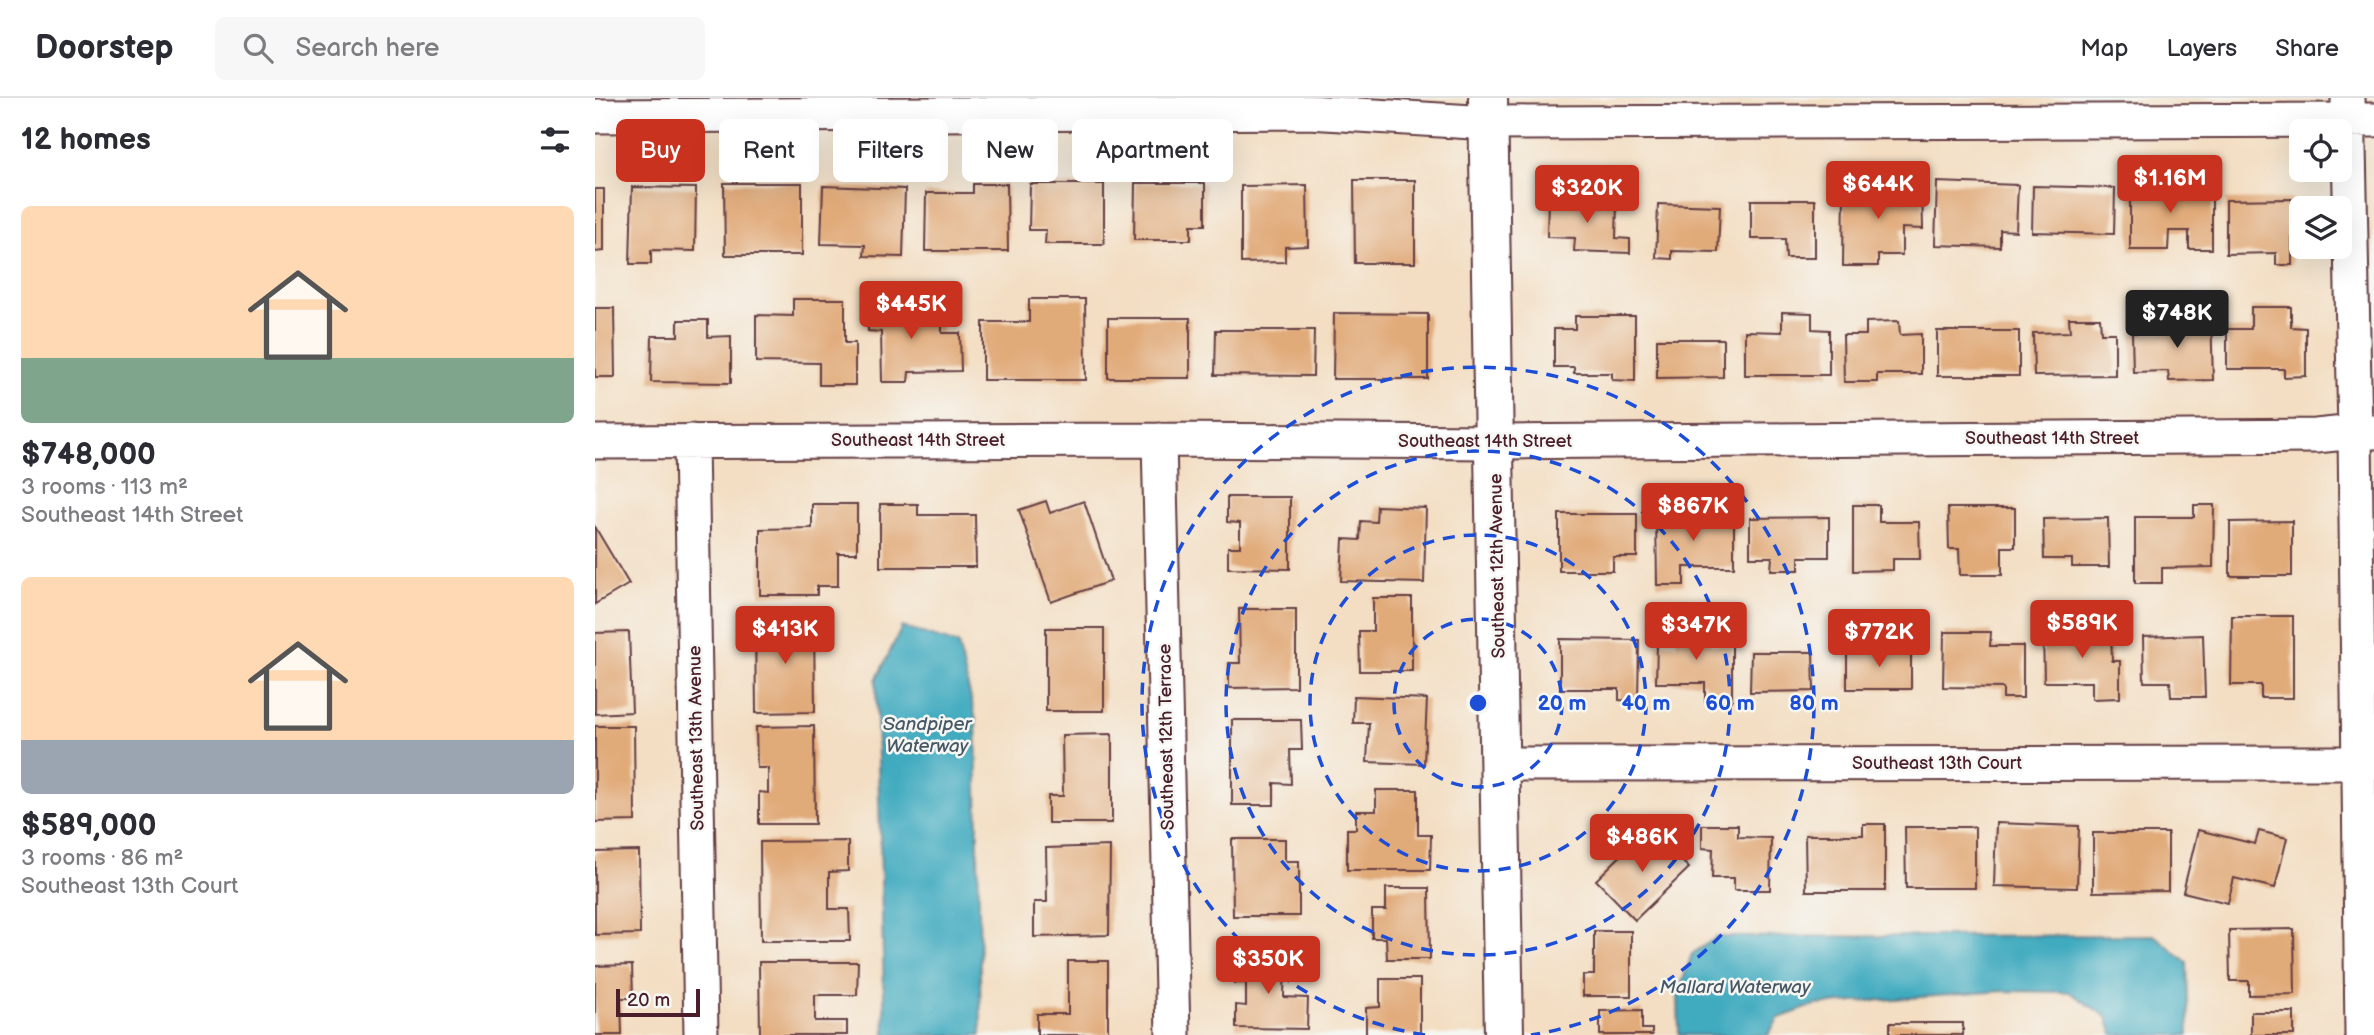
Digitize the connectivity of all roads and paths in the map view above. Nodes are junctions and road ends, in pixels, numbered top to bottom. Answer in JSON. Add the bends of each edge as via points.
{"nodes":[{"id":1,"x":772,"y":107,"type":"edge"},
{"id":2,"x":1488,"y":110,"type":"edge"},
{"id":3,"x":2357,"y":112,"type":"edge"},
{"id":4,"x":595,"y":116,"type":"edge"},
{"id":5,"x":2364,"y":432,"type":"edge"},
{"id":6,"x":1159,"y":440,"type":"junction"},
{"id":7,"x":691,"y":441,"type":"junction"},
{"id":8,"x":595,"y":442,"type":"edge"},
{"id":9,"x":1495,"y":442,"type":"junction"},
{"id":10,"x":2366,"y":762,"type":"edge"},
{"id":11,"x":1499,"y":764,"type":"junction"},
{"id":12,"x":701,"y":1035,"type":"edge"},
{"id":13,"x":1173,"y":1035,"type":"edge"},
{"id":14,"x":1504,"y":1035,"type":"edge"},
{"id":15,"x":2362,"y":1035,"type":"edge"}],
"edges":[{"from":1,"to":2,"type":"street"},
{"from":1,"to":4,"type":"street"},
{"from":2,"to":3,"type":"street"},
{"from":2,"to":9,"type":"street","name":"Southeast 12th Avenue"},
{"from":3,"to":5,"type":"street"},
{"from":5,"to":9,"type":"street","name":"Southeast 14th Street"},
{"from":5,"to":10,"type":"street"},
{"from":6,"to":7,"type":"street","name":"Southeast 14th Street"},
{"from":6,"to":9,"type":"street","name":"Southeast 14th Street"},
{"from":6,"to":13,"type":"street","name":"Southeast 12th Terrace"},
{"from":7,"to":8,"type":"street","name":"Southeast 14th Street"},
{"from":7,"to":12,"type":"street","name":"Southeast 13th Avenue"},
{"from":9,"to":11,"type":"street","name":"Southeast 12th Avenue"},
{"from":10,"to":11,"type":"street","name":"Southeast 13th Court"},
{"from":10,"to":15,"type":"street"},
{"from":11,"to":14,"type":"street","name":"Southeast 12th Avenue"}]}
